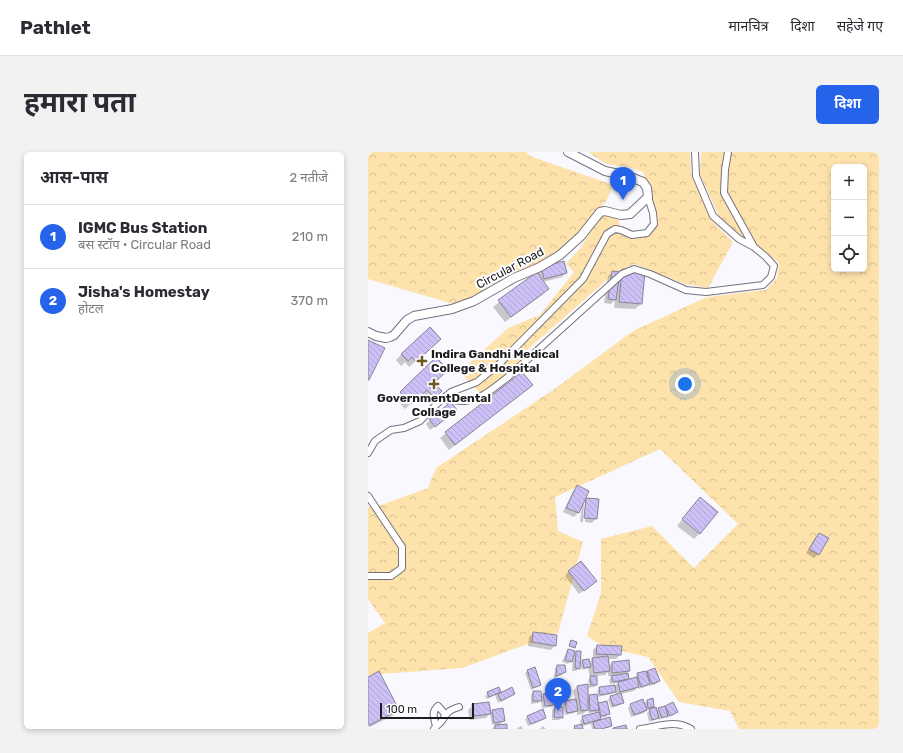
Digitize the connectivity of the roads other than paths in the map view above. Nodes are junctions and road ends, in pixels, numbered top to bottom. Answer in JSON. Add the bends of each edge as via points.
{"nodes":[{"id":1,"x":568,"y":152,"type":"edge"},
{"id":2,"x":695,"y":152,"type":"edge"},
{"id":3,"x":728,"y":152,"type":"edge"},
{"id":4,"x":648,"y":197,"type":"junction"},
{"id":5,"x":754,"y":247,"type":"junction"},
{"id":6,"x":368,"y":332,"type":"edge"},
{"id":7,"x":441,"y":400,"type":"junction"},
{"id":8,"x":368,"y":452,"type":"edge"},
{"id":9,"x":368,"y":496,"type":"edge"},
{"id":10,"x":368,"y":576,"type":"edge"},
{"id":11,"x":459,"y":707,"type":"dead end"},
{"id":12,"x":445,"y":714,"type":"junction"},
{"id":13,"x":435,"y":728,"type":"edge"},
{"id":14,"x":640,"y":729,"type":"edge"},
{"id":15,"x":691,"y":729,"type":"edge"}],
"edges":[{"from":1,"to":4,"type":"main road","via":[[605,171],[643,182]]},
{"from":2,"to":5,"type":"street","via":[[696,176],[713,216],[739,239]]},
{"from":3,"to":5,"type":"street","via":[[724,193]]},
{"from":4,"to":6,"type":"main road","name":"Circular Road","via":[[630,214],[621,216],[600,212],[581,236],[560,255],[540,268],[514,278],[474,301],[452,309],[414,316],[390,337],[376,336]]},
{"from":4,"to":7,"type":"street","via":[[654,224],[647,233],[632,235],[615,229],[607,234],[583,280],[542,322],[482,379],[451,392]]},
{"from":5,"to":7,"type":"street","via":[[774,266],[771,277],[763,285],[706,292],[686,290],[634,269],[622,274],[492,389],[475,399]]},
{"from":7,"to":8,"type":"street","via":[[420,422],[391,430],[375,441]]},
{"from":9,"to":10,"type":"street","via":[[402,547],[402,568],[391,576]]},
{"from":11,"to":12,"type":"street"},
{"from":12,"to":13,"type":"street"},
{"from":12,"to":13,"type":"street","via":[[438,706],[434,709]]},
{"from":14,"to":15,"type":"street","via":[[680,724]]}]}
